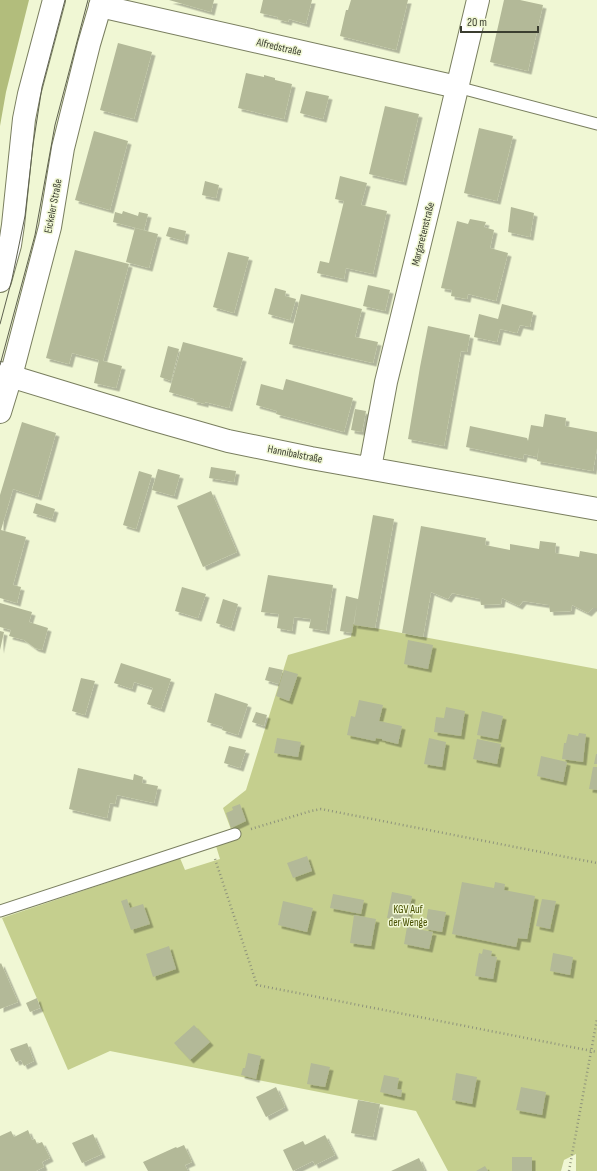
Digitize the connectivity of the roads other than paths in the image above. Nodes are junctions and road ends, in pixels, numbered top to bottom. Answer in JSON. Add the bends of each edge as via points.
{"nodes":[{"id":1,"x":54,"y":0,"type":"edge"},
{"id":2,"x":478,"y":0,"type":"edge"},
{"id":3,"x":101,"y":3,"type":"edge"},
{"id":4,"x":457,"y":87,"type":"junction"},
{"id":5,"x":597,"y":124,"type":"edge"},
{"id":6,"x":0,"y":281,"type":"edge"},
{"id":7,"x":5,"y":374,"type":"edge"},
{"id":8,"x":0,"y":412,"type":"edge"},
{"id":9,"x":370,"y":468,"type":"junction"},
{"id":10,"x":597,"y":509,"type":"edge"},
{"id":11,"x":235,"y":834,"type":"road end"},
{"id":12,"x":0,"y":911,"type":"edge"}],
"edges":[{"from":1,"to":6,"type":"street","via":[[26,107],[13,225]]},
{"from":2,"to":4,"type":"street","name":"Margaretenstraße"},
{"from":3,"to":4,"type":"street","name":"Alfredstraße"},
{"from":3,"to":7,"type":"street","name":"Eickeler Straße","via":[[63,148],[50,227]]},
{"from":4,"to":5,"type":"lane"},
{"from":4,"to":9,"type":"street","name":"Margaretenstraße","via":[[386,382]]},
{"from":7,"to":8,"type":"street","name":"Eickeler Straße"},
{"from":7,"to":9,"type":"street","name":"Hannibalstraße","via":[[228,441]]},
{"from":9,"to":10,"type":"street","name":"Hannibalstraße"},
{"from":11,"to":12,"type":"lane"}]}
